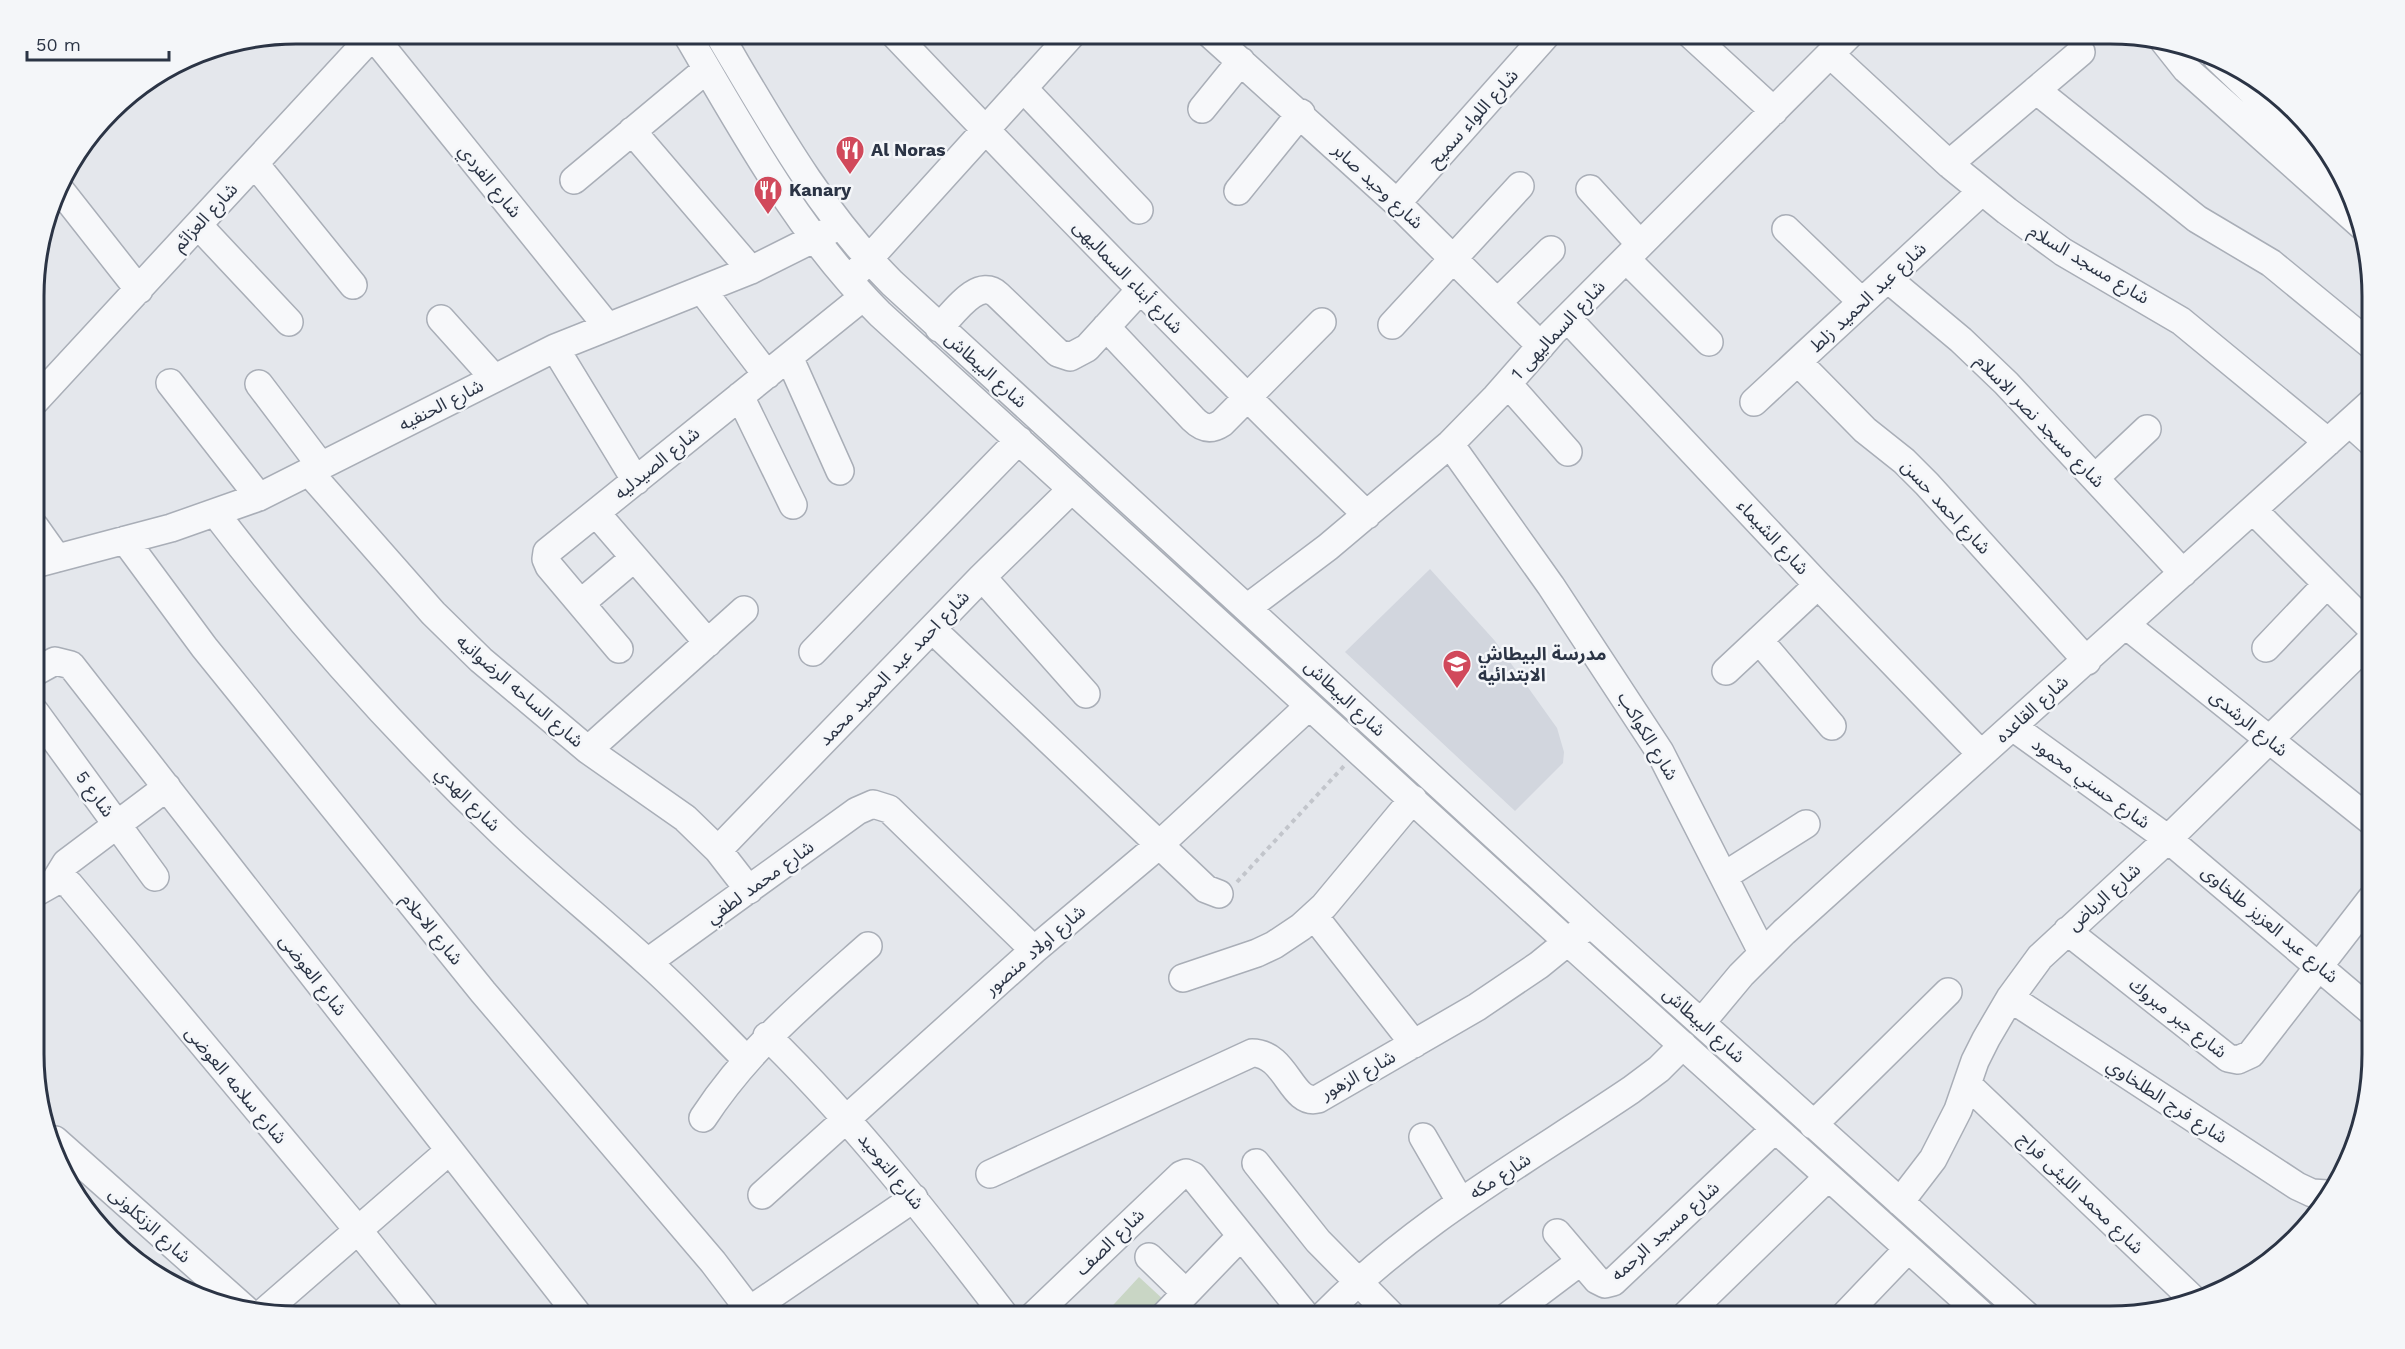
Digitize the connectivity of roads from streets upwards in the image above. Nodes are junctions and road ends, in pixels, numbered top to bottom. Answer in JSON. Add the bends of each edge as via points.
{"nodes":[{"id":1,"x":365,"y":44,"type":"edge"},
{"id":2,"x":382,"y":44,"type":"edge"},
{"id":3,"x":692,"y":44,"type":"edge"},
{"id":4,"x":725,"y":44,"type":"edge"},
{"id":5,"x":903,"y":44,"type":"edge"},
{"id":6,"x":1063,"y":44,"type":"edge"},
{"id":7,"x":1222,"y":44,"type":"edge"},
{"id":8,"x":1538,"y":44,"type":"edge"},
{"id":9,"x":1701,"y":44,"type":"edge"},
{"id":10,"x":1840,"y":44,"type":"edge"},
{"id":11,"x":2081,"y":52,"type":"dead end"},
{"id":12,"x":2172,"y":52,"type":"edge"},
{"id":13,"x":1830,"y":54,"type":"junction"},
{"id":14,"x":1241,"y":61,"type":"junction"},
{"id":15,"x":707,"y":69,"type":"junction"},
{"id":16,"x":2240,"y":80,"type":"edge"},
{"id":17,"x":1023,"y":88,"type":"junction"},
{"id":18,"x":2036,"y":90,"type":"junction"},
{"id":19,"x":1202,"y":109,"type":"dead end"},
{"id":20,"x":1774,"y":111,"type":"junction"},
{"id":21,"x":1300,"y":113,"type":"junction"},
{"id":22,"x":985,"y":130,"type":"junction"},
{"id":23,"x":632,"y":131,"type":"junction"},
{"id":24,"x":2319,"y":156,"type":"edge"},
{"id":25,"x":255,"y":164,"type":"junction"},
{"id":26,"x":1949,"y":164,"type":"junction"},
{"id":27,"x":574,"y":180,"type":"dead end"},
{"id":28,"x":1520,"y":186,"type":"dead end"},
{"id":29,"x":1590,"y":189,"type":"dead end"},
{"id":30,"x":1238,"y":190,"type":"dead end"},
{"id":31,"x":1982,"y":191,"type":"junction"},
{"id":32,"x":65,"y":195,"type":"edge"},
{"id":33,"x":1397,"y":203,"type":"junction"},
{"id":34,"x":1139,"y":210,"type":"dead end"},
{"id":35,"x":2347,"y":213,"type":"edge"},
{"id":36,"x":198,"y":225,"type":"junction"},
{"id":37,"x":839,"y":225,"type":"junction"},
{"id":38,"x":1786,"y":229,"type":"dead end"},
{"id":39,"x":814,"y":239,"type":"junction"},
{"id":40,"x":1551,"y":249,"type":"dead end"},
{"id":41,"x":1633,"y":252,"type":"junction"},
{"id":42,"x":1454,"y":258,"type":"junction"},
{"id":43,"x":869,"y":260,"type":"junction"},
{"id":44,"x":751,"y":270,"type":"junction"},
{"id":45,"x":1888,"y":279,"type":"junction"},
{"id":46,"x":352,"y":285,"type":"dead end"},
{"id":47,"x":856,"y":288,"type":"junction"},
{"id":48,"x":139,"y":290,"type":"junction"},
{"id":49,"x":702,"y":290,"type":"junction"},
{"id":50,"x":1140,"y":290,"type":"junction"},
{"id":51,"x":1498,"y":302,"type":"junction"},
{"id":52,"x":1862,"y":302,"type":"junction"},
{"id":53,"x":1567,"y":318,"type":"junction"},
{"id":54,"x":441,"y":319,"type":"dead end"},
{"id":55,"x":288,"y":322,"type":"dead end"},
{"id":56,"x":1322,"y":322,"type":"dead end"},
{"id":57,"x":1392,"y":325,"type":"dead end"},
{"id":58,"x":607,"y":326,"type":"junction"},
{"id":59,"x":1106,"y":327,"type":"junction"},
{"id":60,"x":939,"y":328,"type":"junction"},
{"id":61,"x":2362,"y":338,"type":"edge"},
{"id":62,"x":1709,"y":342,"type":"dead end"},
{"id":63,"x":1540,"y":346,"type":"junction"},
{"id":64,"x":555,"y":348,"type":"junction"},
{"id":65,"x":789,"y":357,"type":"junction"},
{"id":66,"x":1798,"y":362,"type":"junction"},
{"id":67,"x":767,"y":375,"type":"junction"},
{"id":68,"x":494,"y":378,"type":"junction"},
{"id":69,"x":170,"y":382,"type":"dead end"},
{"id":70,"x":259,"y":384,"type":"dead end"},
{"id":71,"x":1508,"y":384,"type":"junction"},
{"id":72,"x":44,"y":391,"type":"edge"},
{"id":73,"x":740,"y":396,"type":"junction"},
{"id":74,"x":1247,"y":399,"type":"junction"},
{"id":75,"x":1754,"y":402,"type":"dead end"},
{"id":76,"x":2362,"y":412,"type":"edge"},
{"id":77,"x":2350,"y":423,"type":"junction"},
{"id":78,"x":2147,"y":429,"type":"dead end"},
{"id":79,"x":2362,"y":434,"type":"edge"},
{"id":80,"x":1018,"y":440,"type":"junction"},
{"id":81,"x":2328,"y":442,"type":"junction"},
{"id":82,"x":1450,"y":444,"type":"junction"},
{"id":83,"x":1568,"y":452,"type":"dead end"},
{"id":84,"x":315,"y":469,"type":"junction"},
{"id":85,"x":840,"y":471,"type":"dead end"},
{"id":86,"x":2095,"y":478,"type":"junction"},
{"id":87,"x":636,"y":481,"type":"junction"},
{"id":88,"x":1110,"y":484,"type":"junction"},
{"id":89,"x":259,"y":497,"type":"junction"},
{"id":90,"x":1081,"y":497,"type":"junction"},
{"id":91,"x":793,"y":506,"type":"dead end"},
{"id":92,"x":2253,"y":510,"type":"junction"},
{"id":93,"x":596,"y":513,"type":"junction"},
{"id":94,"x":216,"y":514,"type":"junction"},
{"id":95,"x":1367,"y":515,"type":"junction"},
{"id":96,"x":125,"y":540,"type":"junction"},
{"id":97,"x":634,"y":558,"type":"junction"},
{"id":98,"x":46,"y":561,"type":"edge"},
{"id":99,"x":2183,"y":573,"type":"junction"},
{"id":100,"x":982,"y":577,"type":"junction"},
{"id":101,"x":2327,"y":584,"type":"junction"},
{"id":102,"x":1818,"y":585,"type":"junction"},
{"id":103,"x":580,"y":603,"type":"junction"},
{"id":104,"x":1247,"y":608,"type":"junction"},
{"id":105,"x":744,"y":610,"type":"dead end"},
{"id":106,"x":2362,"y":618,"type":"edge"},
{"id":107,"x":2126,"y":625,"type":"junction"},
{"id":108,"x":932,"y":629,"type":"junction"},
{"id":109,"x":1759,"y":640,"type":"junction"},
{"id":110,"x":708,"y":643,"type":"junction"},
{"id":111,"x":2266,"y":648,"type":"dead end"},
{"id":112,"x":619,"y":649,"type":"dead end"},
{"id":113,"x":2362,"y":650,"type":"edge"},
{"id":114,"x":813,"y":652,"type":"dead end"},
{"id":115,"x":2087,"y":661,"type":"junction"},
{"id":116,"x":44,"y":668,"type":"edge"},
{"id":117,"x":1726,"y":671,"type":"dead end"},
{"id":118,"x":1086,"y":694,"type":"dead end"},
{"id":119,"x":1310,"y":706,"type":"junction"},
{"id":120,"x":44,"y":724,"type":"edge"},
{"id":121,"x":1832,"y":726,"type":"dead end"},
{"id":122,"x":2013,"y":727,"type":"junction"},
{"id":123,"x":2270,"y":739,"type":"junction"},
{"id":124,"x":588,"y":750,"type":"junction"},
{"id":125,"x":1982,"y":754,"type":"junction"},
{"id":126,"x":167,"y":787,"type":"junction"},
{"id":127,"x":1413,"y":799,"type":"junction"},
{"id":128,"x":2362,"y":813,"type":"edge"},
{"id":129,"x":1806,"y":824,"type":"dead end"},
{"id":130,"x":117,"y":825,"type":"junction"},
{"id":131,"x":2168,"y":839,"type":"junction"},
{"id":132,"x":1159,"y":845,"type":"junction"},
{"id":133,"x":718,"y":850,"type":"junction"},
{"id":134,"x":1724,"y":876,"type":"junction"},
{"id":135,"x":154,"y":877,"type":"dead end"},
{"id":136,"x":45,"y":887,"type":"edge"},
{"id":137,"x":749,"y":890,"type":"junction"},
{"id":138,"x":1220,"y":894,"type":"road end"},
{"id":139,"x":2362,"y":912,"type":"edge"},
{"id":140,"x":1314,"y":916,"type":"junction"},
{"id":141,"x":1590,"y":923,"type":"junction"},
{"id":142,"x":2067,"y":931,"type":"junction"},
{"id":143,"x":1568,"y":942,"type":"junction"},
{"id":144,"x":868,"y":946,"type":"dead end"},
{"id":145,"x":1034,"y":950,"type":"junction"},
{"id":146,"x":1762,"y":952,"type":"junction"},
{"id":147,"x":648,"y":962,"type":"junction"},
{"id":148,"x":2321,"y":966,"type":"junction"},
{"id":149,"x":1183,"y":978,"type":"dead end"},
{"id":150,"x":1948,"y":992,"type":"dead end"},
{"id":151,"x":2010,"y":998,"type":"junction"},
{"id":152,"x":2362,"y":1002,"type":"edge"},
{"id":153,"x":1701,"y":1023,"type":"junction"},
{"id":154,"x":767,"y":1036,"type":"junction"},
{"id":155,"x":1414,"y":1044,"type":"junction"},
{"id":156,"x":1683,"y":1045,"type":"junction"},
{"id":157,"x":746,"y":1059,"type":"junction"},
{"id":158,"x":1967,"y":1084,"type":"junction"},
{"id":159,"x":703,"y":1118,"type":"dead end"},
{"id":160,"x":847,"y":1118,"type":"junction"},
{"id":161,"x":1813,"y":1125,"type":"junction"},
{"id":162,"x":1775,"y":1129,"type":"junction"},
{"id":163,"x":1423,"y":1137,"type":"dead end"},
{"id":164,"x":61,"y":1146,"type":"edge"},
{"id":165,"x":449,"y":1151,"type":"junction"},
{"id":166,"x":1256,"y":1163,"type":"dead end"},
{"id":167,"x":990,"y":1174,"type":"dead end"},
{"id":168,"x":1828,"y":1177,"type":"junction"},
{"id":169,"x":2319,"y":1193,"type":"edge"},
{"id":170,"x":762,"y":1194,"type":"dead end"},
{"id":171,"x":914,"y":1198,"type":"junction"},
{"id":172,"x":1460,"y":1201,"type":"junction"},
{"id":173,"x":1900,"y":1202,"type":"junction"},
{"id":174,"x":358,"y":1230,"type":"junction"},
{"id":175,"x":1557,"y":1233,"type":"dead end"},
{"id":176,"x":1241,"y":1236,"type":"junction"},
{"id":177,"x":1908,"y":1249,"type":"junction"},
{"id":178,"x":1149,"y":1257,"type":"dead end"},
{"id":179,"x":1581,"y":1261,"type":"junction"},
{"id":180,"x":1357,"y":1282,"type":"junction"},
{"id":181,"x":1186,"y":1293,"type":"junction"},
{"id":182,"x":2187,"y":1293,"type":"edge"},
{"id":183,"x":232,"y":1297,"type":"edge"},
{"id":184,"x":273,"y":1304,"type":"edge"},
{"id":185,"x":420,"y":1306,"type":"edge"},
{"id":186,"x":571,"y":1306,"type":"edge"},
{"id":187,"x":747,"y":1306,"type":"edge"},
{"id":188,"x":762,"y":1306,"type":"edge"},
{"id":189,"x":997,"y":1306,"type":"edge"},
{"id":190,"x":1043,"y":1306,"type":"edge"},
{"id":191,"x":1174,"y":1306,"type":"edge"},
{"id":192,"x":1298,"y":1306,"type":"edge"},
{"id":193,"x":1333,"y":1306,"type":"edge"},
{"id":194,"x":1382,"y":1306,"type":"edge"},
{"id":195,"x":1521,"y":1306,"type":"edge"},
{"id":196,"x":1695,"y":1306,"type":"edge"},
{"id":197,"x":1854,"y":1306,"type":"edge"},
{"id":198,"x":1971,"y":1306,"type":"edge"},
{"id":199,"x":2015,"y":1306,"type":"edge"}],
"edges":[{"from":1,"to":25,"type":"street","name":"شارع العزائم"},
{"from":2,"to":58,"type":"street","name":"شارع الفردي"},
{"from":3,"to":15,"type":"street","name":"شارع البيطاش"},
{"from":4,"to":37,"type":"street","name":"شارع البيطاش","via":[[792,158]]},
{"from":5,"to":22,"type":"street","name":"شارع أبناء السماليهى"},
{"from":6,"to":17,"type":"street","name":"شارع الصيدليه"},
{"from":7,"to":14,"type":"street","name":"شارع وحيد صابر"},
{"from":8,"to":33,"type":"street","name":"شارع اللواء سميح"},
{"from":9,"to":20,"type":"street"},
{"from":10,"to":13,"type":"street","name":"شارع السماليهى 1"},
{"from":11,"to":18,"type":"street"},
{"from":12,"to":35,"type":"street","via":[[2186,69]]},
{"from":13,"to":20,"type":"street","name":"شارع السماليهى 1"},
{"from":13,"to":26,"type":"street","name":"شارع مسجد السلام"},
{"from":14,"to":19,"type":"street"},
{"from":14,"to":21,"type":"street","name":"شارع وحيد صابر"},
{"from":15,"to":23,"type":"street"},
{"from":15,"to":39,"type":"street","name":"شارع البيطاش"},
{"from":16,"to":24,"type":"street"},
{"from":17,"to":22,"type":"street","name":"شارع الصيدليه"},
{"from":17,"to":34,"type":"street"},
{"from":18,"to":26,"type":"street"},
{"from":18,"to":61,"type":"street","via":[[2197,219],[2271,263]]},
{"from":20,"to":41,"type":"street","name":"شارع السماليهى 1"},
{"from":21,"to":30,"type":"street"},
{"from":21,"to":33,"type":"street","name":"شارع وحيد صابر"},
{"from":22,"to":43,"type":"street","name":"شارع الصيدليه"},
{"from":22,"to":50,"type":"street","name":"شارع أبناء السماليهى"},
{"from":23,"to":27,"type":"street"},
{"from":23,"to":44,"type":"street"},
{"from":25,"to":36,"type":"street","name":"شارع العزائم"},
{"from":25,"to":46,"type":"street"},
{"from":26,"to":31,"type":"street","name":"شارع مسجد السلام"},
{"from":28,"to":42,"type":"street"},
{"from":29,"to":41,"type":"street"},
{"from":31,"to":45,"type":"street","name":"شارع عبد الحميد زلط"},
{"from":31,"to":81,"type":"street","name":"شارع مسجد السلام","via":[[2063,252],[2181,321]]},
{"from":32,"to":48,"type":"street"},
{"from":33,"to":42,"type":"street","name":"شارع وحيد صابر"},
{"from":36,"to":48,"type":"street","name":"شارع العزائم"},
{"from":36,"to":55,"type":"street"},
{"from":37,"to":39,"type":"street","name":"شارع الحنفيه"},
{"from":37,"to":43,"type":"street","name":"شارع البيطاش"},
{"from":38,"to":52,"type":"street"},
{"from":39,"to":44,"type":"street","name":"شارع الحنفيه"},
{"from":39,"to":47,"type":"street","name":"شارع البيطاش"},
{"from":40,"to":51,"type":"street"},
{"from":41,"to":53,"type":"street","name":"شارع السماليهى 1"},
{"from":41,"to":62,"type":"street"},
{"from":42,"to":51,"type":"street","name":"شارع وحيد صابر"},
{"from":42,"to":57,"type":"street"},
{"from":43,"to":47,"type":"street","name":"شارع الصيدليه"},
{"from":43,"to":60,"type":"street","name":"شارع البيطاش"},
{"from":44,"to":49,"type":"street","name":"شارع الحنفيه"},
{"from":45,"to":52,"type":"street","name":"شارع عبد الحميد زلط"},
{"from":45,"to":86,"type":"street","name":"شارع مسجد نصر الاسلام","via":[[2006,383]]},
{"from":47,"to":65,"type":"street","name":"شارع الصيدليه"},
{"from":47,"to":80,"type":"street","name":"شارع البيطاش"},
{"from":48,"to":72,"type":"street","name":"شارع العزائم"},
{"from":49,"to":58,"type":"street","name":"شارع الحنفيه"},
{"from":49,"to":67,"type":"street"},
{"from":50,"to":59,"type":"street"},
{"from":50,"to":74,"type":"street","name":"شارع أبناء السماليهى"},
{"from":51,"to":63,"type":"street","name":"شارع وحيد صابر"},
{"from":52,"to":66,"type":"street","name":"شارع عبد الحميد زلط"},
{"from":53,"to":63,"type":"street","name":"شارع السماليهى 1"},
{"from":53,"to":102,"type":"street","name":"شارع الشيماء"},
{"from":54,"to":68,"type":"street"},
{"from":56,"to":74,"type":"street"},
{"from":58,"to":64,"type":"street","name":"شارع الحنفيه"},
{"from":59,"to":60,"type":"street","via":[[1082,352],[1064,356],[994,291],[984,288]]},
{"from":59,"to":74,"type":"street","via":[[1200,426],[1218,425]]},
{"from":60,"to":88,"type":"street","name":"شارع البيطاش"},
{"from":63,"to":71,"type":"street","name":"شارع السماليهى 1"},
{"from":64,"to":68,"type":"street","name":"شارع الحنفيه"},
{"from":64,"to":87,"type":"street"},
{"from":65,"to":67,"type":"street","name":"شارع الصيدليه"},
{"from":65,"to":85,"type":"street"},
{"from":66,"to":75,"type":"street","name":"شارع عبد الحميد زلط"},
{"from":66,"to":115,"type":"street","name":"شارع احمد حسن","via":[[1865,430],[1927,484]]},
{"from":67,"to":73,"type":"street","name":"شارع الصيدليه"},
{"from":68,"to":84,"type":"street","name":"شارع الحنفيه"},
{"from":69,"to":89,"type":"street"},
{"from":70,"to":84,"type":"street","name":"شارع الساحه الرضوانيه"},
{"from":71,"to":82,"type":"street","name":"شارع السماليهى 1"},
{"from":71,"to":83,"type":"street"},
{"from":73,"to":87,"type":"street","name":"شارع الصيدليه"},
{"from":73,"to":91,"type":"street"},
{"from":74,"to":95,"type":"street","name":"شارع أبناء السماليهى"},
{"from":76,"to":77,"type":"street","name":"شارع القاعده"},
{"from":77,"to":79,"type":"street"},
{"from":77,"to":81,"type":"street","name":"شارع القاعده"},
{"from":78,"to":86,"type":"street"},
{"from":80,"to":90,"type":"street","name":"شارع البيطاش"},
{"from":80,"to":114,"type":"street"},
{"from":81,"to":92,"type":"street","name":"شارع القاعده"},
{"from":82,"to":95,"type":"street","name":"شارع السماليهى 1"},
{"from":82,"to":134,"type":"street","name":"شارع الكواكب","via":[[1642,723]]},
{"from":84,"to":89,"type":"street","name":"شارع الحنفيه"},
{"from":84,"to":124,"type":"street","name":"شارع الساحه الرضوانيه","via":[[433,613],[481,660]]},
{"from":86,"to":99,"type":"street","name":"شارع مسجد نصر الاسلام"},
{"from":87,"to":93,"type":"street","name":"شارع الصيدليه"},
{"from":88,"to":90,"type":"street","name":"شارع احمد عبد الحميد محمد"},
{"from":88,"to":104,"type":"street","name":"شارع البيطاش"},
{"from":89,"to":94,"type":"street","name":"شارع الحنفيه"},
{"from":90,"to":100,"type":"street","name":"شارع احمد عبد الحميد محمد"},
{"from":90,"to":119,"type":"street","name":"شارع البيطاش"},
{"from":92,"to":99,"type":"street","name":"شارع القاعده"},
{"from":92,"to":101,"type":"street"},
{"from":93,"to":97,"type":"street"},
{"from":93,"to":103,"type":"street","name":"شارع الصيدليه","via":[[546,556],[549,566]]},
{"from":94,"to":96,"type":"street","name":"شارع الحنفيه"},
{"from":94,"to":147,"type":"street","name":"شارع الهدي","via":[[338,664],[453,785],[552,880]]},
{"from":95,"to":104,"type":"street","name":"شارع السماليهى 1"},
{"from":96,"to":98,"type":"street","name":"شارع الحنفيه"},
{"from":96,"to":187,"type":"street","name":"شارع الاحلام","via":[[211,656],[468,974],[720,1269]]},
{"from":97,"to":103,"type":"street"},
{"from":97,"to":110,"type":"street"},
{"from":99,"to":107,"type":"street","name":"شارع القاعده"},
{"from":100,"to":108,"type":"street","name":"شارع احمد عبد الحميد محمد"},
{"from":100,"to":118,"type":"street"},
{"from":101,"to":106,"type":"street"},
{"from":101,"to":111,"type":"street"},
{"from":102,"to":109,"type":"street"},
{"from":102,"to":125,"type":"street","name":"شارع الشيماء"},
{"from":103,"to":112,"type":"street","name":"شارع الصيدليه"},
{"from":104,"to":141,"type":"street","name":"شارع البيطاش"},
{"from":105,"to":110,"type":"street"},
{"from":107,"to":115,"type":"street","name":"شارع القاعده"},
{"from":107,"to":123,"type":"street","name":"شارع الرشدى"},
{"from":108,"to":132,"type":"street"},
{"from":108,"to":133,"type":"street","name":"شارع احمد عبد الحميد محمد"},
{"from":109,"to":117,"type":"street"},
{"from":109,"to":121,"type":"street"},
{"from":110,"to":124,"type":"street"},
{"from":113,"to":123,"type":"street","name":"شارع الرياض"},
{"from":115,"to":122,"type":"street","name":"شارع القاعده"},
{"from":116,"to":126,"type":"street","name":"شارع العوضى","via":[[55,662],[71,665]]},
{"from":119,"to":127,"type":"street","name":"شارع البيطاش"},
{"from":119,"to":132,"type":"street","name":"شارع اولاد منصور"},
{"from":120,"to":130,"type":"street","name":"شارع 5"},
{"from":122,"to":125,"type":"street","name":"شارع القاعده"},
{"from":122,"to":131,"type":"street","name":"شارع حسني محمود"},
{"from":123,"to":128,"type":"street","name":"شارع الرشدى"},
{"from":123,"to":131,"type":"street","name":"شارع الرياض"},
{"from":124,"to":133,"type":"street","name":"شارع الساحه الرضوانيه","via":[[685,818]]},
{"from":125,"to":146,"type":"street","name":"شارع القاعده"},
{"from":126,"to":130,"type":"street"},
{"from":126,"to":165,"type":"street","name":"شارع العوضى"},
{"from":127,"to":140,"type":"street"},
{"from":127,"to":143,"type":"street","name":"شارع البيطاش"},
{"from":129,"to":134,"type":"street"},
{"from":130,"to":135,"type":"street","name":"شارع 5"},
{"from":130,"to":136,"type":"street","via":[[66,863]]},
{"from":131,"to":142,"type":"street","name":"شارع الرياض"},
{"from":131,"to":148,"type":"street","name":"شارع عبد العزيز طلخاوى"},
{"from":132,"to":138,"type":"street","via":[[1210,892]]},
{"from":132,"to":145,"type":"street","name":"شارع اولاد منصور"},
{"from":133,"to":137,"type":"street","name":"شارع الساحه الرضوانيه"},
{"from":134,"to":146,"type":"street","name":"شارع الكواكب"},
{"from":136,"to":174,"type":"street","name":"شارع سلامه العوضى","via":[[62,880],[69,884]]},
{"from":137,"to":145,"type":"street","name":"شارع محمد لطفي","via":[[857,811],[873,804],[889,809]]},
{"from":137,"to":147,"type":"street","name":"شارع محمد لطفي"},
{"from":139,"to":148,"type":"street","name":"شارع جبر مبروك"},
{"from":140,"to":149,"type":"street","via":[[1275,945]]},
{"from":140,"to":155,"type":"street"},
{"from":141,"to":143,"type":"street","name":"شارع الزهور"},
{"from":141,"to":153,"type":"street","name":"شارع البيطاش"},
{"from":142,"to":148,"type":"street","name":"شارع جبر مبروك","via":[[2233,1060],[2243,1060],[2251,1054]]},
{"from":142,"to":151,"type":"street","name":"شارع الرياض","via":[[2040,957]]},
{"from":143,"to":155,"type":"street","name":"شارع الزهور","via":[[1509,987]]},
{"from":143,"to":156,"type":"street","name":"شارع البيطاش"},
{"from":144,"to":154,"type":"street"},
{"from":145,"to":160,"type":"street","name":"شارع اولاد منصور"},
{"from":146,"to":153,"type":"street","name":"شارع القاعده"},
{"from":147,"to":157,"type":"street","name":"شارع الهدي"},
{"from":148,"to":152,"type":"street","name":"شارع عبد العزيز طلخاوى"},
{"from":150,"to":161,"type":"street"},
{"from":151,"to":158,"type":"street","name":"شارع الرياض"},
{"from":151,"to":169,"type":"street","name":"شارع فرج الطلخاوي","via":[[2296,1186]]},
{"from":153,"to":161,"type":"street","name":"شارع البيطاش"},
{"from":154,"to":157,"type":"street"},
{"from":154,"to":160,"type":"street","name":"شارع التوحيد"},
{"from":155,"to":167,"type":"street","name":"شارع الزهور","via":[[1314,1100],[1302,1097],[1275,1061],[1252,1053]]},
{"from":156,"to":162,"type":"street","name":"شارع البيطاش"},
{"from":156,"to":172,"type":"street","name":"شارع مكه","via":[[1631,1090]]},
{"from":157,"to":159,"type":"street"},
{"from":158,"to":173,"type":"street","name":"شارع الرياض","via":[[1937,1151]]},
{"from":158,"to":182,"type":"street","name":"شارع محمد الليثى فراج"},
{"from":160,"to":170,"type":"street","name":"شارع اولاد منصور"},
{"from":160,"to":171,"type":"street","name":"شارع التوحيد"},
{"from":161,"to":173,"type":"street","name":"شارع البيطاش"},
{"from":162,"to":168,"type":"street","name":"شارع البيطاش"},
{"from":162,"to":179,"type":"street","name":"شارع مسجد الرحمه","via":[[1613,1282],[1600,1282]]},
{"from":163,"to":172,"type":"street"},
{"from":164,"to":183,"type":"street","name":"شارع الزنكلونى"},
{"from":165,"to":174,"type":"street"},
{"from":165,"to":186,"type":"street","name":"شارع العوضى"},
{"from":166,"to":180,"type":"street","via":[[1294,1214]]},
{"from":168,"to":177,"type":"street","name":"شارع البيطاش"},
{"from":168,"to":196,"type":"street"},
{"from":171,"to":188,"type":"street"},
{"from":171,"to":189,"type":"street","name":"شارع التوحيد"},
{"from":172,"to":180,"type":"street","name":"شارع مكه"},
{"from":173,"to":199,"type":"street","name":"شارع البيطاش"},
{"from":174,"to":184,"type":"street"},
{"from":174,"to":185,"type":"street","name":"شارع سلامه العوضى"},
{"from":175,"to":179,"type":"street","name":"شارع مسجد الرحمه"},
{"from":176,"to":181,"type":"street"},
{"from":176,"to":190,"type":"street","name":"شارع الصف","via":[[1190,1174],[1181,1175]]},
{"from":176,"to":192,"type":"street"},
{"from":177,"to":197,"type":"street"},
{"from":177,"to":198,"type":"street","name":"شارع البيطاش"},
{"from":178,"to":181,"type":"street"},
{"from":179,"to":195,"type":"street"},
{"from":180,"to":193,"type":"street","name":"شارع مكه"},
{"from":180,"to":194,"type":"street"},
{"from":181,"to":191,"type":"street"}]}
